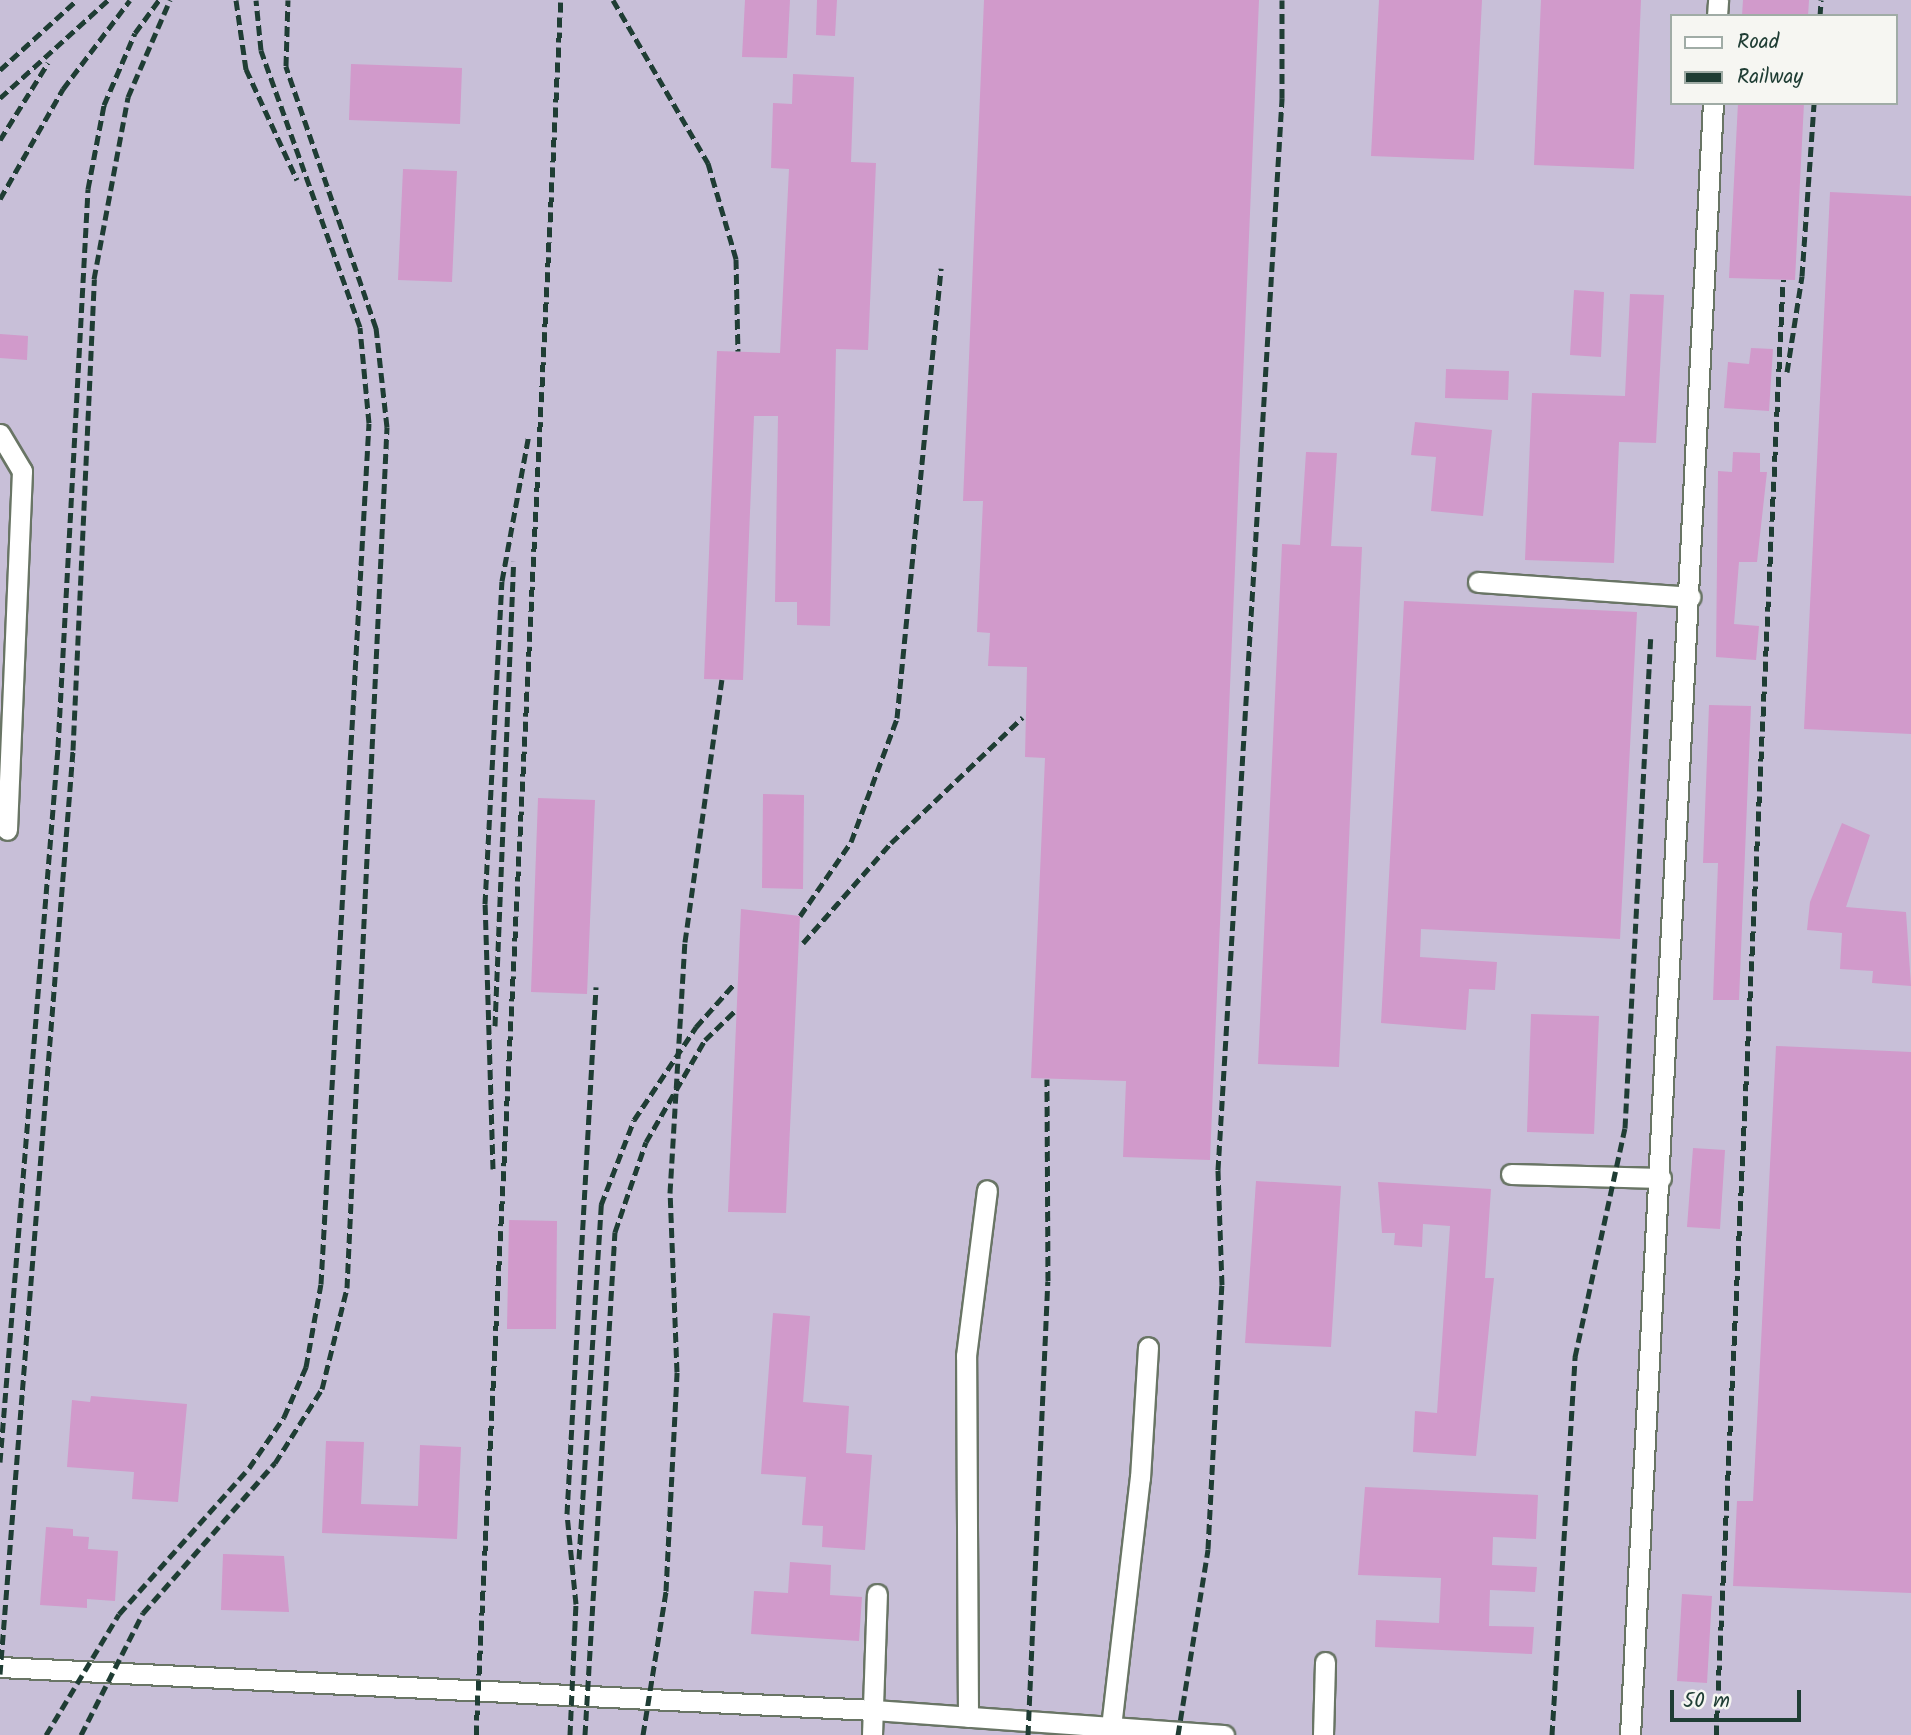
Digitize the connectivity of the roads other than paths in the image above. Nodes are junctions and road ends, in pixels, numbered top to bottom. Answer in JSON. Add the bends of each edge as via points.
{"nodes":[{"id":1,"x":1713,"y":105,"type":"edge"},
{"id":2,"x":0,"y":434,"type":"edge"},
{"id":3,"x":1478,"y":582,"type":"dead end"},
{"id":4,"x":1690,"y":597,"type":"junction"},
{"id":5,"x":7,"y":830,"type":"dead end"},
{"id":6,"x":1511,"y":1174,"type":"dead end"},
{"id":7,"x":1661,"y":1178,"type":"junction"},
{"id":8,"x":987,"y":1190,"type":"dead end"},
{"id":9,"x":1148,"y":1347,"type":"dead end"},
{"id":10,"x":877,"y":1594,"type":"dead end"},
{"id":11,"x":1325,"y":1662,"type":"dead end"},
{"id":12,"x":0,"y":1667,"type":"edge"},
{"id":13,"x":873,"y":1710,"type":"junction"},
{"id":14,"x":968,"y":1717,"type":"junction"},
{"id":15,"x":1111,"y":1727,"type":"junction"},
{"id":16,"x":872,"y":1735,"type":"edge"},
{"id":17,"x":1215,"y":1735,"type":"edge"},
{"id":18,"x":1323,"y":1735,"type":"edge"},
{"id":19,"x":1630,"y":1735,"type":"edge"}],
"edges":[{"from":1,"to":4,"type":"street"},
{"from":2,"to":5,"type":"street","via":[[22,471]]},
{"from":3,"to":4,"type":"street"},
{"from":4,"to":7,"type":"street"},
{"from":6,"to":7,"type":"street"},
{"from":7,"to":19,"type":"street"},
{"from":8,"to":14,"type":"street","via":[[965,1356]]},
{"from":9,"to":15,"type":"street","via":[[1140,1478]]},
{"from":10,"to":13,"type":"street"},
{"from":11,"to":18,"type":"street"},
{"from":12,"to":13,"type":"street"},
{"from":13,"to":14,"type":"street"},
{"from":13,"to":16,"type":"street"},
{"from":14,"to":15,"type":"street"},
{"from":15,"to":17,"type":"street"}]}
